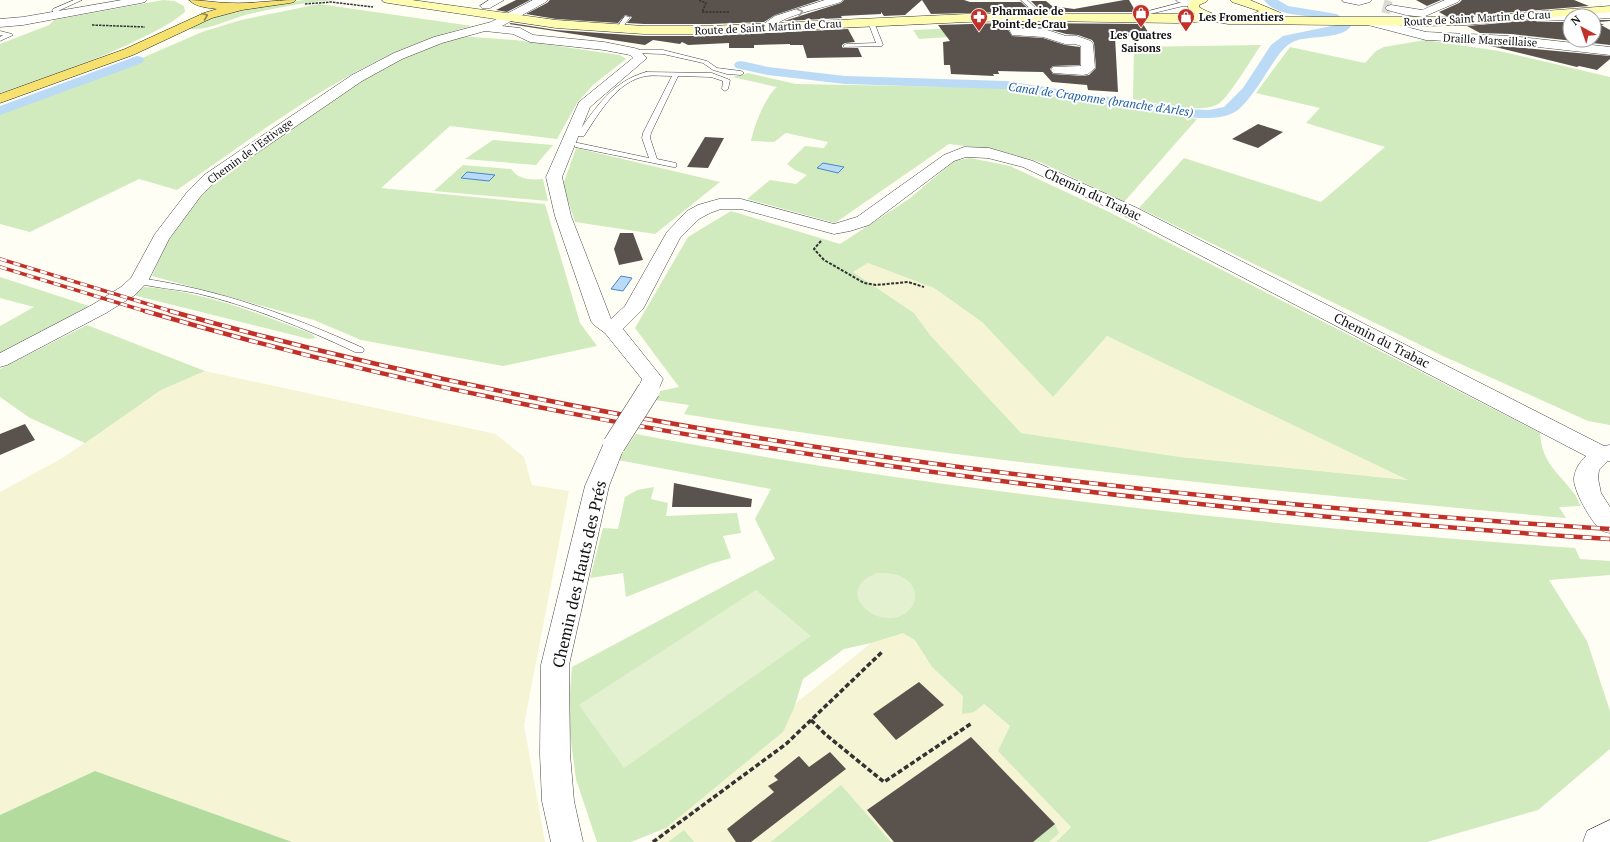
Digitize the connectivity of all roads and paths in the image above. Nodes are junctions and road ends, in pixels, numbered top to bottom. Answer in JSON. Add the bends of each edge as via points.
{"nodes":[{"id":1,"x":79,"y":0,"type":"edge"},
{"id":2,"x":141,"y":0,"type":"edge"},
{"id":3,"x":195,"y":0,"type":"edge"},
{"id":4,"x":290,"y":0,"type":"edge"},
{"id":5,"x":388,"y":0,"type":"edge"},
{"id":6,"x":498,"y":0,"type":"edge"},
{"id":7,"x":542,"y":0,"type":"edge"},
{"id":8,"x":699,"y":0,"type":"edge"},
{"id":9,"x":837,"y":0,"type":"edge"},
{"id":10,"x":1024,"y":0,"type":"edge"},
{"id":11,"x":1182,"y":0,"type":"edge"},
{"id":12,"x":1238,"y":0,"type":"edge"},
{"id":13,"x":1348,"y":0,"type":"edge"},
{"id":14,"x":1366,"y":0,"type":"edge"},
{"id":15,"x":1454,"y":0,"type":"edge"},
{"id":16,"x":1601,"y":0,"type":"edge"},
{"id":17,"x":1196,"y":4,"type":"edge"},
{"id":18,"x":1377,"y":4,"type":"tunnel mouth"},
{"id":19,"x":1610,"y":4,"type":"edge"},
{"id":20,"x":302,"y":5,"type":"dead end"},
{"id":21,"x":245,"y":6,"type":"junction"},
{"id":22,"x":486,"y":6,"type":"dead end"},
{"id":23,"x":378,"y":8,"type":"dead end"},
{"id":24,"x":1391,"y":8,"type":"tunnel mouth"},
{"id":25,"x":1610,"y":9,"type":"edge"},
{"id":26,"x":1261,"y":10,"type":"junction"},
{"id":27,"x":731,"y":12,"type":"dead end"},
{"id":28,"x":1610,"y":14,"type":"edge"},
{"id":29,"x":58,"y":15,"type":"junction"},
{"id":30,"x":627,"y":17,"type":"dead end"},
{"id":31,"x":1009,"y":17,"type":"junction"},
{"id":32,"x":1042,"y":17,"type":"junction"},
{"id":33,"x":1124,"y":18,"type":"junction"},
{"id":34,"x":1146,"y":18,"type":"junction"},
{"id":35,"x":1212,"y":18,"type":"junction"},
{"id":36,"x":1503,"y":18,"type":"junction"},
{"id":37,"x":527,"y":20,"type":"joint"},
{"id":38,"x":1250,"y":20,"type":"junction"},
{"id":39,"x":1323,"y":21,"type":"junction"},
{"id":40,"x":506,"y":22,"type":"junction"},
{"id":41,"x":871,"y":22,"type":"junction"},
{"id":42,"x":1372,"y":22,"type":"junction"},
{"id":43,"x":6,"y":23,"type":"edge"},
{"id":44,"x":765,"y":27,"type":"junction"},
{"id":45,"x":0,"y":28,"type":"edge"},
{"id":46,"x":619,"y":29,"type":"junction"},
{"id":47,"x":170,"y":32,"type":"junction"},
{"id":48,"x":0,"y":33,"type":"edge"},
{"id":49,"x":0,"y":39,"type":"edge"},
{"id":50,"x":846,"y":46,"type":"dead end"},
{"id":51,"x":1610,"y":51,"type":"edge"},
{"id":52,"x":634,"y":52,"type":"junction"},
{"id":53,"x":1058,"y":70,"type":"dead end"},
{"id":54,"x":741,"y":73,"type":"dead end"},
{"id":55,"x":676,"y":74,"type":"junction"},
{"id":56,"x":725,"y":89,"type":"dead end"},
{"id":57,"x":0,"y":99,"type":"edge"},
{"id":58,"x":576,"y":140,"type":"junction"},
{"id":59,"x":654,"y":160,"type":"junction"},
{"id":60,"x":673,"y":165,"type":"dead end"},
{"id":61,"x":841,"y":228,"type":"junction"},
{"id":62,"x":139,"y":281,"type":"junction"},
{"id":63,"x":924,"y":287,"type":"dead end"},
{"id":64,"x":612,"y":329,"type":"junction"},
{"id":65,"x":360,"y":350,"type":"dead end"},
{"id":66,"x":0,"y":361,"type":"edge"},
{"id":67,"x":1606,"y":453,"type":"edge"},
{"id":68,"x":1610,"y":524,"type":"edge"},
{"id":69,"x":882,"y":652,"type":"dead end"},
{"id":70,"x":811,"y":720,"type":"junction"},
{"id":71,"x":972,"y":723,"type":"dead end"},
{"id":72,"x":1610,"y":836,"type":"edge"},
{"id":73,"x":567,"y":842,"type":"edge"},
{"id":74,"x":653,"y":842,"type":"edge"},
{"id":75,"x":1599,"y":842,"type":"edge"}],
"edges":[{"from":1,"to":29,"type":"lane","via":[[55,10]]},
{"from":2,"to":29,"type":"street"},
{"from":3,"to":21,"type":"main road","via":[[211,4]]},
{"from":3,"to":47,"type":"main road","via":[[191,13]]},
{"from":4,"to":21,"type":"main road"},
{"from":5,"to":40,"type":"main road"},
{"from":6,"to":22,"type":"street"},
{"from":7,"to":40,"type":"street"},
{"from":8,"to":27,"type":"path","via":[[706,3],[702,12]]},
{"from":44,"to":9,"type":"street","one_way":true,"via":[[779,18]]},
{"from":10,"to":32,"type":"lane"},
{"from":11,"to":17,"type":"street"},
{"from":12,"to":26,"type":"main road","name":"Route de Saint Martin de Crau","via":[[1257,6]]},
{"from":13,"to":14,"type":"street"},
{"from":14,"to":18,"type":"street"},
{"from":15,"to":24,"type":"street","via":[[1423,14]]},
{"from":16,"to":19,"type":"street"},
{"from":17,"to":33,"type":"lane","via":[[1183,4]]},
{"from":17,"to":34,"type":"main road","name":"Route de Saint Martin de Crau","via":[[1172,16]]},
{"from":17,"to":35,"type":"main road"},
{"from":20,"to":23,"type":"path","via":[[342,2]]},
{"from":47,"to":21,"type":"main road","one_way":true,"via":[[208,15]]},
{"from":25,"to":36,"type":"main road","name":"Route de Saint Martin de Crau"},
{"from":26,"to":38,"type":"main road","via":[[1261,16]]},
{"from":26,"to":39,"type":"main road","name":"Route de Saint Martin de Crau","via":[[1292,18]]},
{"from":28,"to":36,"type":"street"},
{"from":29,"to":43,"type":"street"},
{"from":30,"to":46,"type":"lane"},
{"from":31,"to":32,"type":"main road","name":"Route de Saint Martin de Crau"},
{"from":31,"to":41,"type":"main road","name":"Route de Saint Martin de Crau"},
{"from":31,"to":53,"type":"street","via":[[1016,32],[1044,32],[1065,40],[1077,40],[1087,44],[1088,68],[1083,71]]},
{"from":32,"to":33,"type":"main road","name":"Route de Saint Martin de Crau"},
{"from":33,"to":34,"type":"main road","name":"Route de Saint Martin de Crau"},
{"from":34,"to":35,"type":"main road","name":"Route de Saint Martin de Crau"},
{"from":35,"to":38,"type":"main road","name":"Route de Saint Martin de Crau"},
{"from":36,"to":42,"type":"main road","name":"Route de Saint Martin de Crau"},
{"from":37,"to":40,"type":"street"},
{"from":37,"to":46,"type":"main road","name":"Route de Saint Martin de Crau"},
{"from":38,"to":39,"type":"main road","name":"Route de Saint Martin de Crau"},
{"from":39,"to":42,"type":"main road","name":"Route de Saint Martin de Crau"},
{"from":40,"to":52,"type":"street","via":[[530,38]]},
{"from":40,"to":62,"type":"street","name":"Chemin de l'Estivage","via":[[438,40],[398,56],[357,78],[210,178],[194,194],[161,238]]},
{"from":41,"to":44,"type":"main road","name":"Route de Saint Martin de Crau"},
{"from":41,"to":50,"type":"lane","via":[[880,45]]},
{"from":42,"to":51,"type":"street","name":"Draille Marseillaise","via":[[1426,36],[1511,40]]},
{"from":43,"to":45,"type":"lane"},
{"from":44,"to":46,"type":"main road","name":"Route de Saint Martin de Crau","via":[[683,31]]},
{"from":47,"to":57,"type":"main road","via":[[70,75]]},
{"from":48,"to":49,"type":"lane","via":[[10,35]]},
{"from":52,"to":54,"type":"lane","via":[[663,52],[705,62],[715,69]]},
{"from":52,"to":58,"type":"street","via":[[641,58],[584,105]]},
{"from":55,"to":56,"type":"lane","via":[[719,76],[727,80]]},
{"from":55,"to":58,"type":"lane","via":[[646,74],[630,78],[602,101]]},
{"from":55,"to":59,"type":"lane","via":[[646,133]]},
{"from":58,"to":59,"type":"lane"},
{"from":58,"to":64,"type":"street","via":[[556,170],[555,185],[563,216],[601,321]]},
{"from":59,"to":60,"type":"lane"},
{"from":61,"to":63,"type":"path","via":[[814,248],[824,260],[864,283],[876,285],[908,282]]},
{"from":61,"to":64,"type":"street","name":"Chemin du Trabac","via":[[834,229],[741,204],[719,204],[704,208],[693,215],[673,236],[633,309]]},
{"from":61,"to":67,"type":"street","name":"Chemin du Trabac","via":[[863,220],[949,158],[964,152],[989,153],[1008,158],[1028,164],[1129,211]]},
{"from":62,"to":65,"type":"lane","via":[[169,284],[243,303],[322,332]]},
{"from":62,"to":66,"type":"street","name":"Chemin de l'Estivage","via":[[99,309]]},
{"from":64,"to":73,"type":"street","name":"Chemin des Hauts des Prés","bridge":true,"via":[[653,379],[649,390],[614,445],[597,486],[555,665],[558,801]]},
{"from":67,"to":68,"type":"street","via":[[1587,470],[1587,487],[1593,501]]},
{"from":69,"to":70,"type":"path"},
{"from":70,"to":71,"type":"path","via":[[884,782]]},
{"from":70,"to":74,"type":"path","via":[[786,744]]},
{"from":72,"to":75,"type":"street"}]}
